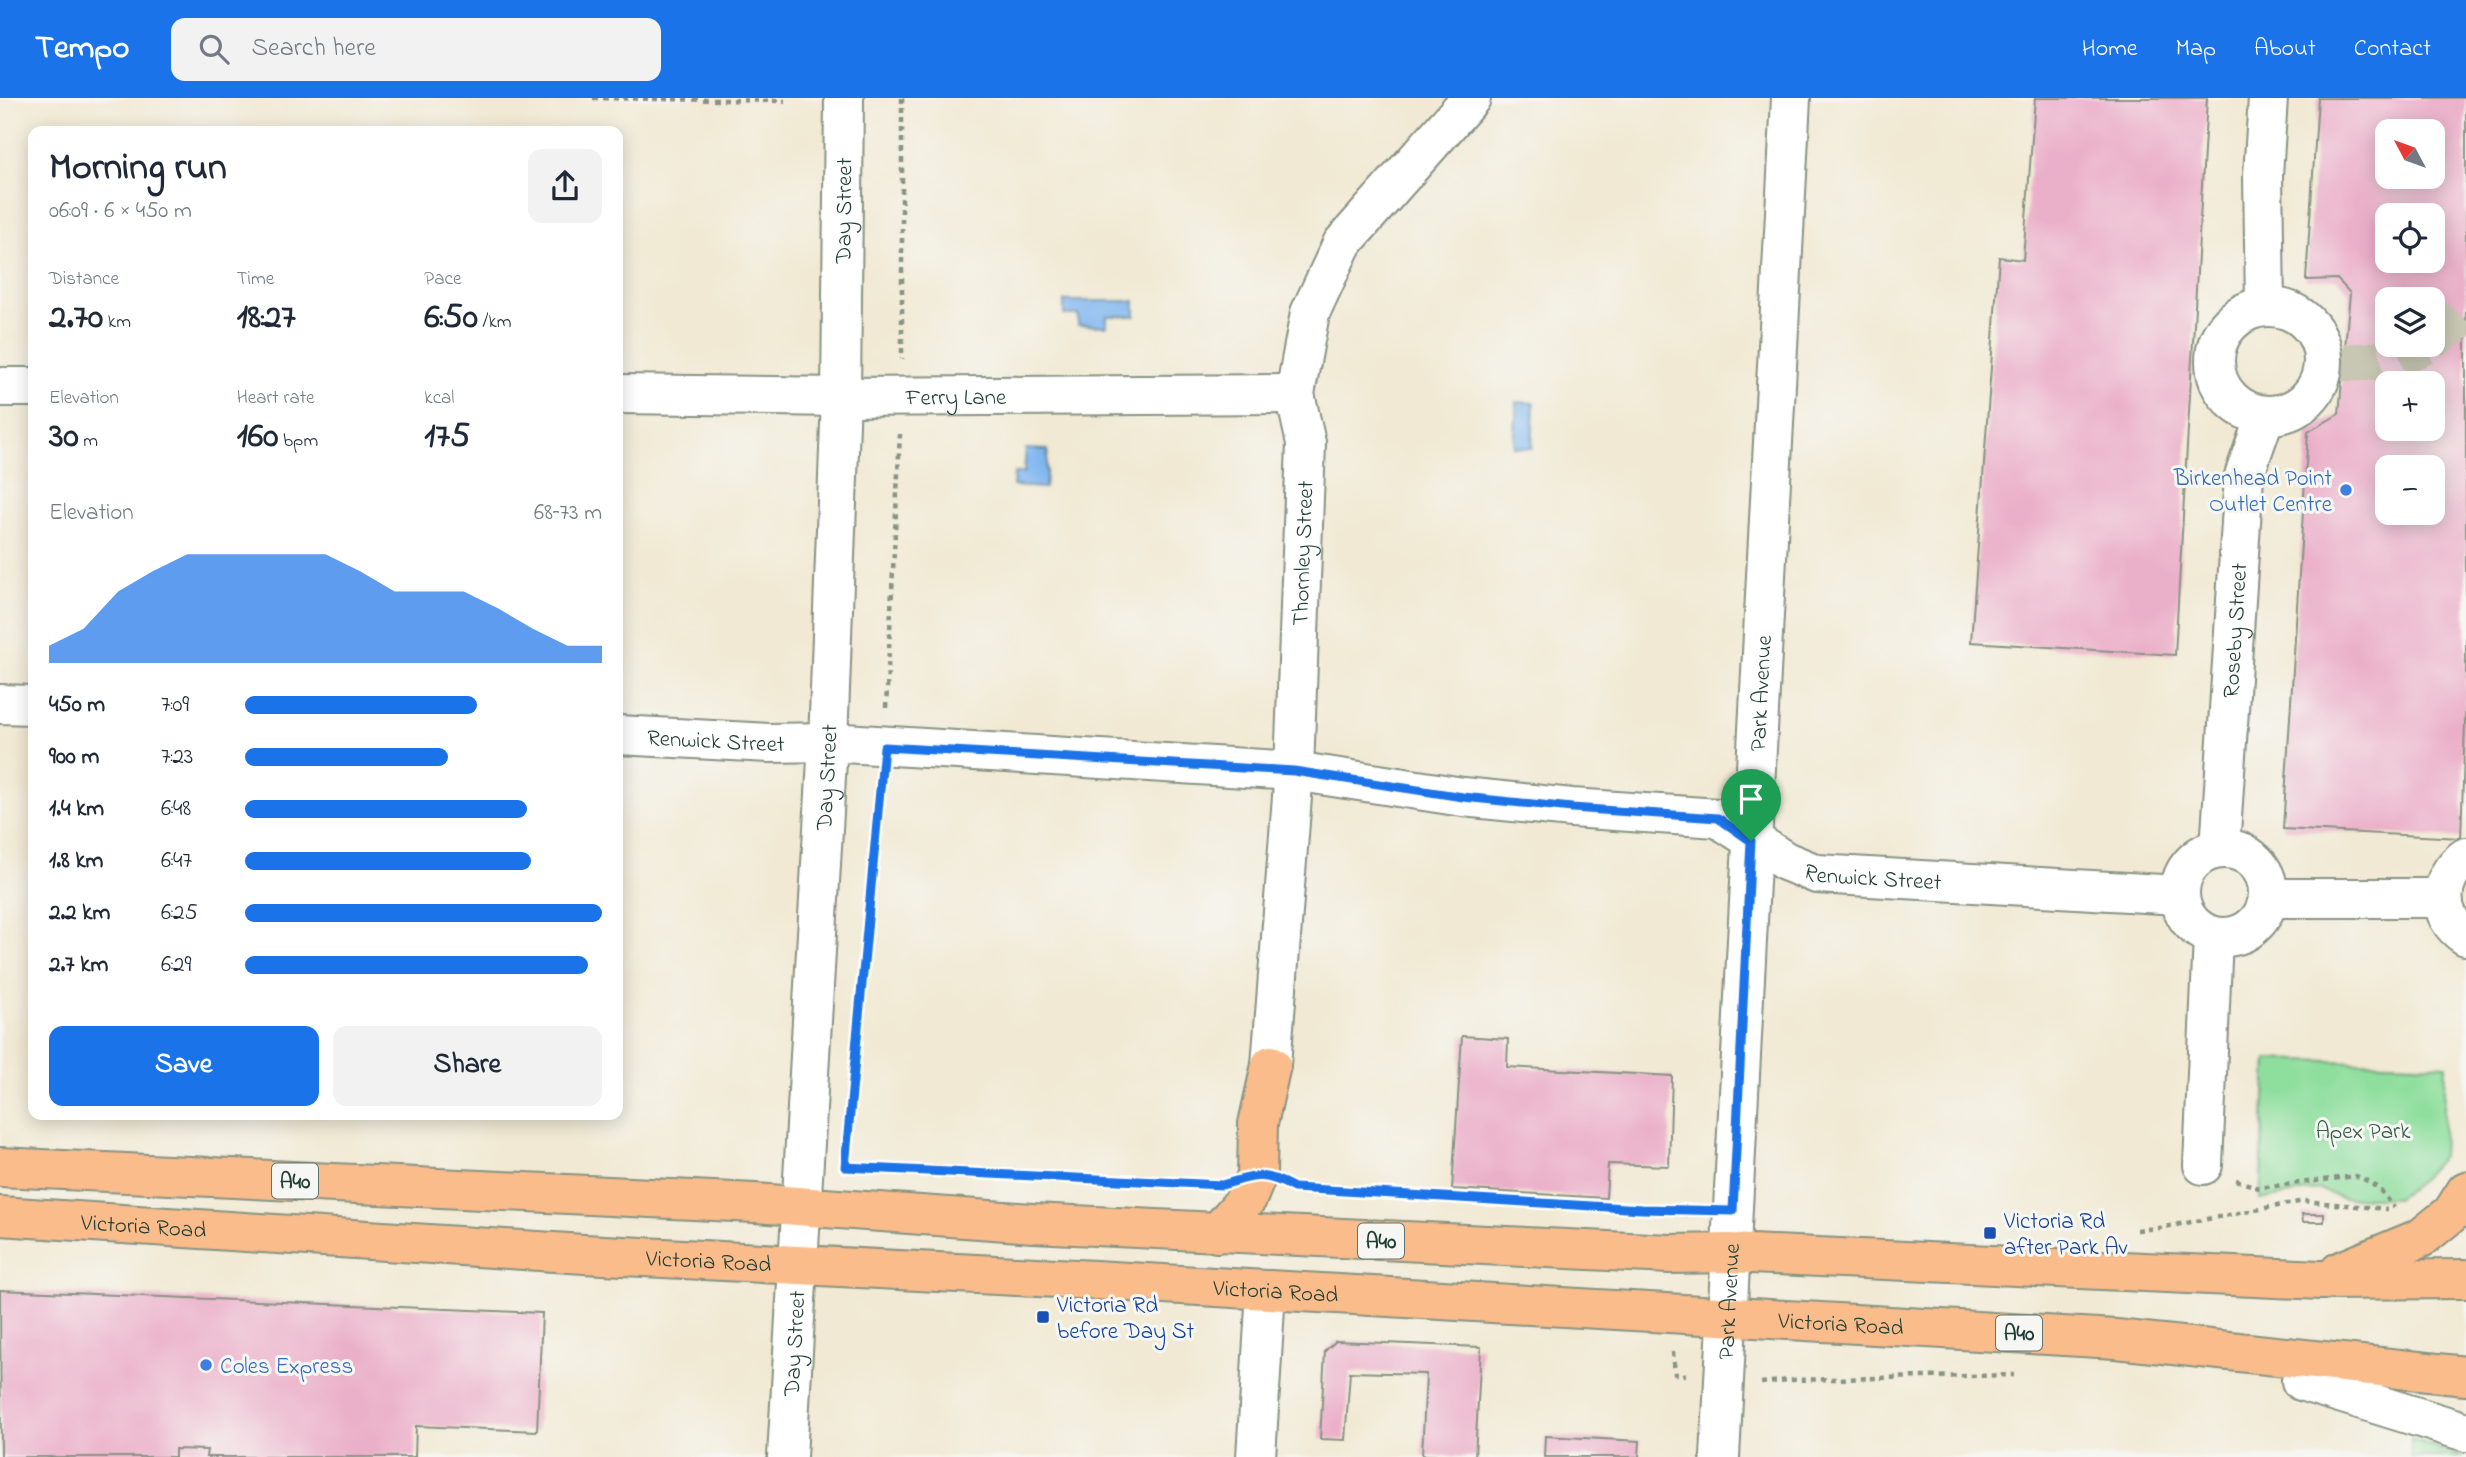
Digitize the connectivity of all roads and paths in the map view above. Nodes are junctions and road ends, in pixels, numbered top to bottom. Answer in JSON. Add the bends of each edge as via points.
{"nodes":[{"id":1,"x":593,"y":98,"type":"edge"},
{"id":2,"x":844,"y":98,"type":"edge"},
{"id":3,"x":1471,"y":98,"type":"edge"},
{"id":4,"x":1791,"y":98,"type":"edge"},
{"id":5,"x":2268,"y":98,"type":"edge"},
{"id":6,"x":785,"y":101,"type":"dead end"},
{"id":7,"x":2265,"y":307,"type":"junction"},
{"id":8,"x":0,"y":387,"type":"edge"},
{"id":9,"x":28,"y":387,"type":"edge"},
{"id":10,"x":623,"y":394,"type":"edge"},
{"id":11,"x":1295,"y":394,"type":"junction"},
{"id":12,"x":841,"y":397,"type":"junction"},
{"id":13,"x":2265,"y":416,"type":"junction"},
{"id":14,"x":0,"y":704,"type":"edge"},
{"id":15,"x":28,"y":705,"type":"edge"},
{"id":16,"x":623,"y":735,"type":"edge"},
{"id":17,"x":828,"y":742,"type":"junction"},
{"id":18,"x":884,"y":747,"type":"junction"},
{"id":19,"x":1294,"y":771,"type":"junction"},
{"id":20,"x":1751,"y":841,"type":"junction"},
{"id":21,"x":2220,"y":849,"type":"junction"},
{"id":22,"x":2466,"y":858,"type":"edge"},
{"id":23,"x":2179,"y":895,"type":"junction"},
{"id":24,"x":2268,"y":898,"type":"junction"},
{"id":25,"x":2443,"y":898,"type":"junction"},
{"id":26,"x":2213,"y":936,"type":"junction"},
{"id":27,"x":2466,"y":936,"type":"edge"},
{"id":28,"x":1271,"y":1065,"type":"joint"},
{"id":29,"x":2203,"y":1165,"type":"joint"},
{"id":30,"x":0,"y":1167,"type":"edge"},
{"id":31,"x":1257,"y":1175,"type":"junction"},
{"id":32,"x":2466,"y":1191,"type":"edge"},
{"id":33,"x":801,"y":1208,"type":"junction"},
{"id":34,"x":1733,"y":1211,"type":"junction"},
{"id":35,"x":0,"y":1216,"type":"edge"},
{"id":36,"x":2133,"y":1230,"type":"dead end"},
{"id":37,"x":1217,"y":1233,"type":"junction"},
{"id":38,"x":1730,"y":1253,"type":"junction"},
{"id":39,"x":798,"y":1266,"type":"junction"},
{"id":40,"x":2466,"y":1279,"type":"edge"},
{"id":41,"x":2321,"y":1280,"type":"junction"},
{"id":42,"x":1266,"y":1290,"type":"junction"},
{"id":43,"x":1728,"y":1317,"type":"junction"},
{"id":44,"x":1672,"y":1347,"type":"dead end"},
{"id":45,"x":2018,"y":1375,"type":"dead end"},
{"id":46,"x":2466,"y":1376,"type":"edge"},
{"id":47,"x":1724,"y":1380,"type":"junction"},
{"id":48,"x":2301,"y":1381,"type":"dead end"},
{"id":49,"x":2458,"y":1430,"type":"edge"},
{"id":50,"x":787,"y":1457,"type":"edge"},
{"id":51,"x":1256,"y":1457,"type":"edge"},
{"id":52,"x":1720,"y":1457,"type":"edge"}],
"edges":[{"from":1,"to":6,"type":"path"},
{"from":2,"to":12,"type":"street","name":"Day Street"},
{"from":3,"to":11,"type":"street","name":"Thornley Street","via":[[1342,244],[1310,313]]},
{"from":4,"to":20,"type":"street","name":"Park Avenue"},
{"from":5,"to":7,"type":"street","via":[[2263,175]]},
{"from":7,"to":13,"type":"street","via":[[2233,322],[2204,352],[2233,401]]},
{"from":7,"to":13,"type":"street","via":[[2300,316],[2334,362],[2299,407]]},
{"from":8,"to":9,"type":"street"},
{"from":10,"to":12,"type":"street","name":"Ferry Lane"},
{"from":11,"to":12,"type":"street","name":"Ferry Lane"},
{"from":11,"to":19,"type":"street","name":"Thornley Street","via":[[1306,443]]},
{"from":12,"to":17,"type":"street","name":"Day Street"},
{"from":13,"to":21,"type":"street","name":"Roseby Street","via":[[2244,476]]},
{"from":14,"to":15,"type":"street"},
{"from":16,"to":17,"type":"street","name":"Renwick Street"},
{"from":17,"to":18,"type":"street","name":"Renwick Street"},
{"from":17,"to":33,"type":"street","name":"Day Street"},
{"from":18,"to":19,"type":"street","name":"Renwick Street"},
{"from":18,"to":31,"type":"path","via":[[845,1167],[1222,1185]]},
{"from":19,"to":20,"type":"street","name":"Renwick Street","via":[[1463,797],[1718,818]]},
{"from":19,"to":28,"type":"street","name":"Thornley Street"},
{"from":20,"to":23,"type":"street","name":"Renwick Street","via":[[1817,874]]},
{"from":20,"to":34,"type":"street","name":"Park Avenue"},
{"from":21,"to":23,"type":"street","via":[[2206,852],[2186,869]]},
{"from":21,"to":24,"type":"street","via":[[2232,849],[2256,862],[2268,884]]},
{"from":22,"to":25,"type":"street","via":[[2450,873]]},
{"from":23,"to":26,"type":"street","via":[[2193,926]]},
{"from":24,"to":25,"type":"street"},
{"from":24,"to":26,"type":"street","via":[[2255,925],[2228,938]]},
{"from":25,"to":27,"type":"street","via":[[2450,922]]},
{"from":26,"to":29,"type":"street"},
{"from":28,"to":31,"type":"highway","via":[[1258,1124]]},
{"from":29,"to":36,"type":"path","via":[[2259,1188],[2356,1176],[2381,1190],[2395,1210],[2304,1200]]},
{"from":30,"to":33,"type":"highway","number":"A40"},
{"from":31,"to":34,"type":"path","via":[[1275,1177],[1294,1188]]},
{"from":31,"to":37,"type":"highway","via":[[1248,1197]]},
{"from":32,"to":41,"type":"highway","via":[[2452,1213],[2421,1238]]},
{"from":33,"to":37,"type":"highway","number":"A40"},
{"from":33,"to":39,"type":"street","name":"Day Street"},
{"from":34,"to":38,"type":"street","name":"Park Avenue"},
{"from":35,"to":39,"type":"highway","name":"Victoria Road","number":"A40"},
{"from":37,"to":38,"type":"highway","number":"A40"},
{"from":38,"to":41,"type":"highway","number":"A40"},
{"from":38,"to":43,"type":"street","name":"Park Avenue"},
{"from":39,"to":42,"type":"highway","name":"Victoria Road","number":"A40"},
{"from":39,"to":50,"type":"street","name":"Day Street"},
{"from":40,"to":41,"type":"highway","number":"A40"},
{"from":42,"to":43,"type":"highway","name":"Victoria Road","number":"A40"},
{"from":42,"to":51,"type":"street"},
{"from":43,"to":46,"type":"highway","name":"Victoria Road","number":"A40","via":[[2116,1339]]},
{"from":43,"to":47,"type":"street","name":"Park Avenue"},
{"from":44,"to":47,"type":"path","via":[[1675,1374]]},
{"from":45,"to":47,"type":"path","via":[[1762,1383]]},
{"from":47,"to":52,"type":"street","name":"Park Avenue"},
{"from":48,"to":49,"type":"street"}]}
